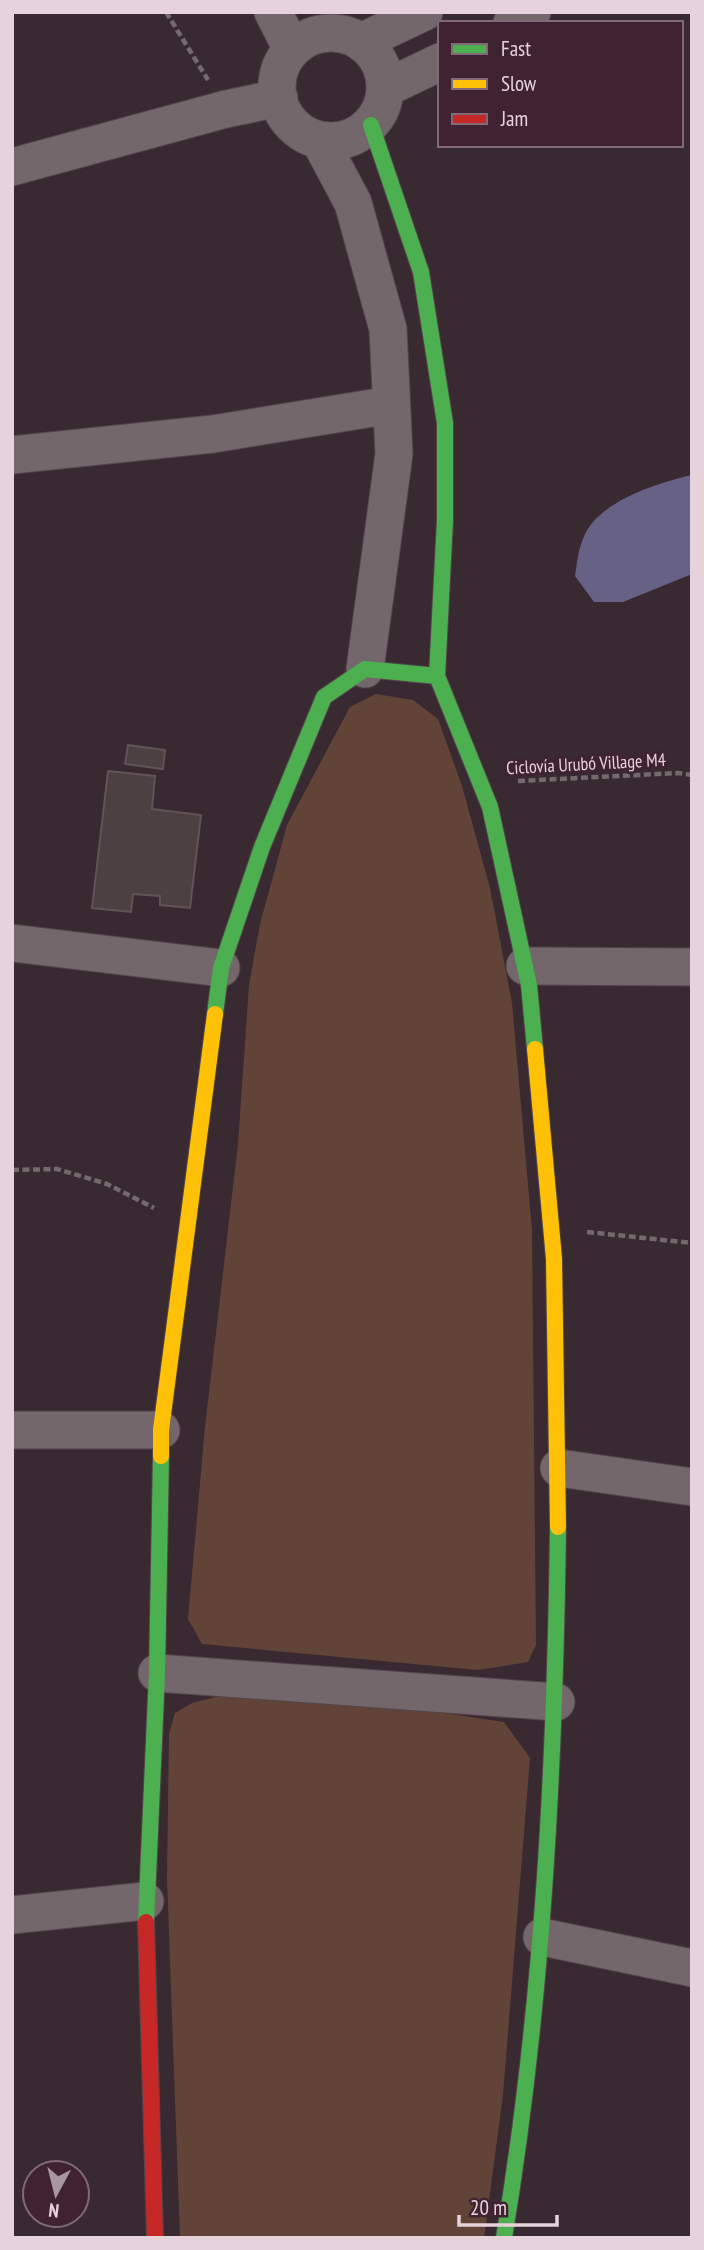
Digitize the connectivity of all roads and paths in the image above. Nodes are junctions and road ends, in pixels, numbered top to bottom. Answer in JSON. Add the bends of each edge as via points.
{"nodes":[{"id":1,"x":166,"y":12,"type":"edge"},
{"id":2,"x":273,"y":12,"type":"edge"},
{"id":3,"x":424,"y":12,"type":"edge"},
{"id":4,"x":532,"y":12,"type":"edge"},
{"id":5,"x":516,"y":21,"type":"edge"},
{"id":6,"x":341,"y":29,"type":"edge"},
{"id":7,"x":292,"y":49,"type":"junction"},
{"id":8,"x":438,"y":63,"type":"edge"},
{"id":9,"x":386,"y":88,"type":"junction"},
{"id":10,"x":279,"y":98,"type":"junction"},
{"id":11,"x":226,"y":109,"type":"junction"},
{"id":12,"x":371,"y":125,"type":"junction"},
{"id":13,"x":320,"y":141,"type":"junction"},
{"id":14,"x":12,"y":167,"type":"edge"},
{"id":15,"x":391,"y":405,"type":"junction"},
{"id":16,"x":12,"y":456,"type":"edge"},
{"id":17,"x":365,"y":669,"type":"junction"},
{"id":18,"x":437,"y":676,"type":"junction"},
{"id":19,"x":692,"y":775,"type":"edge"},
{"id":20,"x":481,"y":783,"type":"junction"},
{"id":21,"x":12,"y":943,"type":"edge"},
{"id":22,"x":524,"y":966,"type":"junction"},
{"id":23,"x":692,"y":967,"type":"edge"},
{"id":24,"x":221,"y":968,"type":"junction"},
{"id":25,"x":12,"y":1170,"type":"edge"},
{"id":26,"x":188,"y":1225,"type":"junction"},
{"id":27,"x":551,"y":1229,"type":"junction"},
{"id":28,"x":692,"y":1243,"type":"edge"},
{"id":29,"x":12,"y":1430,"type":"edge"},
{"id":30,"x":161,"y":1430,"type":"junction"},
{"id":31,"x":559,"y":1468,"type":"junction"},
{"id":32,"x":692,"y":1487,"type":"edge"},
{"id":33,"x":157,"y":1673,"type":"junction"},
{"id":34,"x":556,"y":1702,"type":"junction"},
{"id":35,"x":145,"y":1901,"type":"junction"},
{"id":36,"x":12,"y":1915,"type":"edge"},
{"id":37,"x":541,"y":1937,"type":"junction"},
{"id":38,"x":692,"y":1968,"type":"edge"},
{"id":39,"x":155,"y":2238,"type":"edge"},
{"id":40,"x":504,"y":2238,"type":"edge"}],
"edges":[{"from":1,"to":11,"type":"path"},
{"from":2,"to":7,"type":"street"},
{"from":3,"to":6,"type":"street"},
{"from":4,"to":5,"type":"street"},
{"from":6,"to":7,"type":"street","via":[[309,37]]},
{"from":6,"to":9,"type":"street","via":[[370,48],[382,65]]},
{"from":7,"to":10,"type":"street","via":[[280,66]]},
{"from":8,"to":9,"type":"street"},
{"from":9,"to":12,"type":"street"},
{"from":10,"to":11,"type":"street"},
{"from":10,"to":13,"type":"street","via":[[293,126]]},
{"from":11,"to":14,"type":"street"},
{"from":12,"to":13,"type":"street","via":[[353,137]]},
{"from":12,"to":18,"type":"street","via":[[421,272],[445,423]]},
{"from":13,"to":15,"type":"street","via":[[353,203],[388,329]]},
{"from":15,"to":16,"type":"street","via":[[214,434]]},
{"from":15,"to":17,"type":"street","via":[[394,454]]},
{"from":17,"to":18,"type":"street"},
{"from":17,"to":24,"type":"street","via":[[324,697],[262,847]]},
{"from":18,"to":20,"type":"street"},
{"from":19,"to":20,"type":"path","name":"Ciclovía Urubó Village M4"},
{"from":20,"to":22,"type":"street"},
{"from":21,"to":24,"type":"street"},
{"from":22,"to":23,"type":"street"},
{"from":22,"to":27,"type":"street"},
{"from":24,"to":26,"type":"street"},
{"from":25,"to":26,"type":"path","via":[[57,1169],[107,1184]]},
{"from":26,"to":30,"type":"street"},
{"from":27,"to":28,"type":"path"},
{"from":27,"to":31,"type":"street"},
{"from":29,"to":30,"type":"street"},
{"from":30,"to":33,"type":"street"},
{"from":31,"to":32,"type":"street"},
{"from":31,"to":34,"type":"street"},
{"from":33,"to":34,"type":"street"},
{"from":33,"to":35,"type":"street"},
{"from":34,"to":37,"type":"street"},
{"from":35,"to":36,"type":"street"},
{"from":35,"to":39,"type":"street"},
{"from":37,"to":38,"type":"street"},
{"from":37,"to":40,"type":"street"}]}
